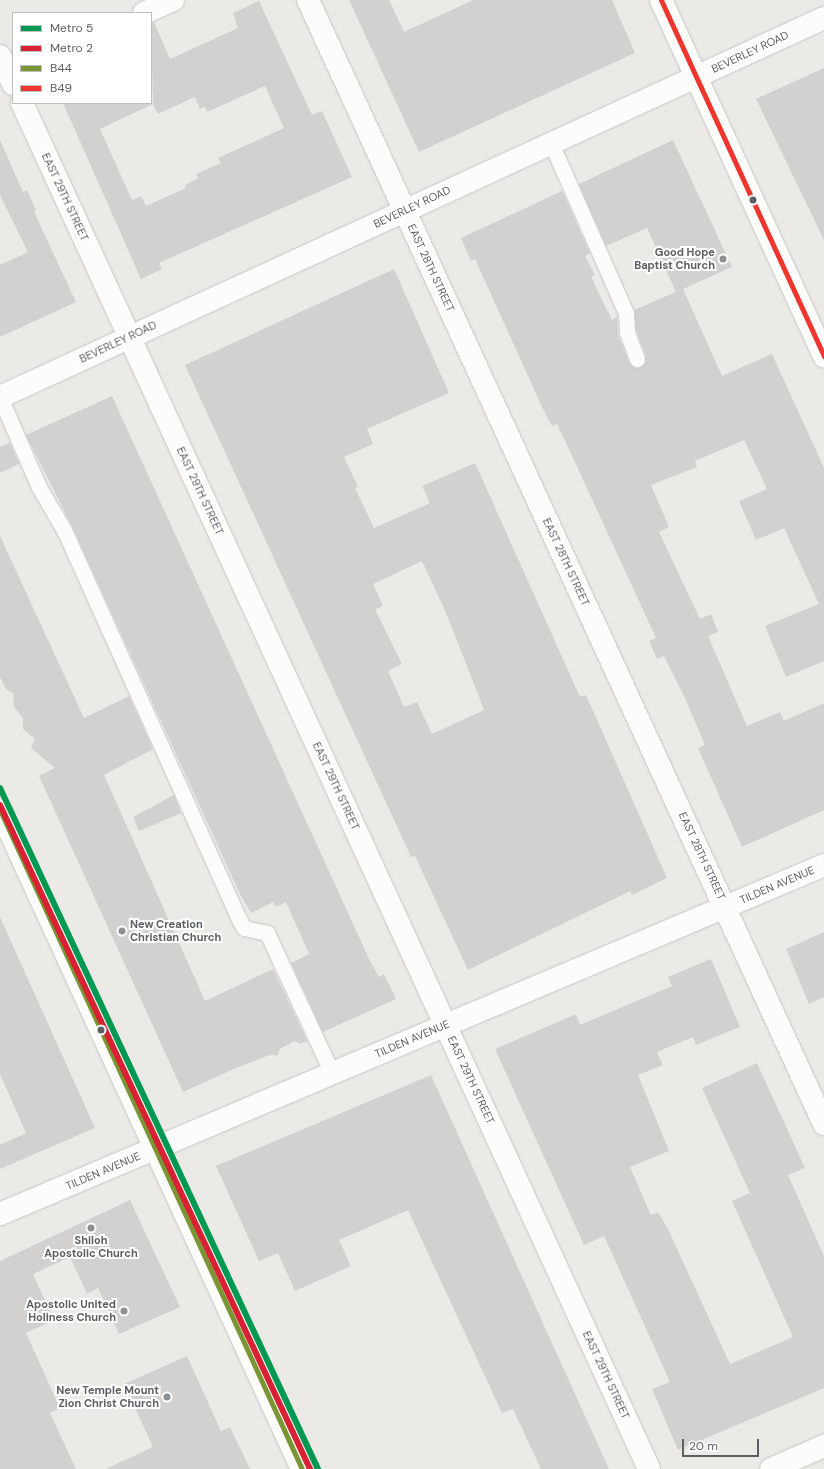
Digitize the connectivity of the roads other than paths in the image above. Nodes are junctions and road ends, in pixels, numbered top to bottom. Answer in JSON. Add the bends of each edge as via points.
{"nodes":[{"id":1,"x":173,"y":0,"type":"edge"},
{"id":2,"x":308,"y":0,"type":"edge"},
{"id":3,"x":661,"y":0,"type":"edge"},
{"id":4,"x":146,"y":12,"type":"edge"},
{"id":5,"x":824,"y":18,"type":"edge"},
{"id":6,"x":696,"y":77,"type":"junction"},
{"id":7,"x":22,"y":104,"type":"edge"},
{"id":8,"x":551,"y":144,"type":"junction"},
{"id":9,"x":405,"y":211,"type":"junction"},
{"id":10,"x":129,"y":337,"type":"junction"},
{"id":11,"x":824,"y":356,"type":"edge"},
{"id":12,"x":637,"y":359,"type":"dead end"},
{"id":13,"x":0,"y":397,"type":"edge"},
{"id":14,"x":0,"y":810,"type":"edge"},
{"id":15,"x":824,"y":865,"type":"edge"},
{"id":16,"x":725,"y":907,"type":"junction"},
{"id":17,"x":446,"y":1025,"type":"junction"},
{"id":18,"x":332,"y":1073,"type":"junction"},
{"id":19,"x":824,"y":1124,"type":"edge"},
{"id":20,"x":155,"y":1148,"type":"junction"},
{"id":21,"x":0,"y":1214,"type":"edge"},
{"id":22,"x":824,"y":1446,"type":"edge"},
{"id":23,"x":302,"y":1469,"type":"edge"},
{"id":24,"x":649,"y":1469,"type":"edge"},
{"id":25,"x":771,"y":1469,"type":"edge"}],
"edges":[{"from":1,"to":4,"type":"street"},
{"from":2,"to":9,"type":"street","name":"EAST 28TH STREET"},
{"from":3,"to":6,"type":"street"},
{"from":5,"to":6,"type":"street","name":"BEVERLEY ROAD"},
{"from":6,"to":8,"type":"street","name":"BEVERLEY ROAD"},
{"from":6,"to":11,"type":"street"},
{"from":7,"to":10,"type":"street","name":"EAST 29TH STREET"},
{"from":8,"to":9,"type":"street","name":"BEVERLEY ROAD"},
{"from":8,"to":12,"type":"lane","via":[[626,313],[627,332]]},
{"from":9,"to":10,"type":"street","name":"BEVERLEY ROAD"},
{"from":9,"to":16,"type":"street","name":"EAST 28TH STREET"},
{"from":10,"to":13,"type":"street","name":"BEVERLEY ROAD"},
{"from":10,"to":17,"type":"street","name":"EAST 29TH STREET"},
{"from":13,"to":18,"type":"lane","via":[[39,487],[65,532],[240,921],[244,928],[267,933]]},
{"from":14,"to":20,"type":"street"},
{"from":15,"to":16,"type":"street","name":"TILDEN AVENUE"},
{"from":16,"to":17,"type":"street","name":"TILDEN AVENUE"},
{"from":16,"to":19,"type":"street","name":"EAST 28TH STREET"},
{"from":17,"to":18,"type":"street","name":"TILDEN AVENUE"},
{"from":17,"to":24,"type":"street","name":"EAST 29TH STREET"},
{"from":18,"to":20,"type":"street","name":"TILDEN AVENUE"},
{"from":20,"to":21,"type":"street","name":"TILDEN AVENUE"},
{"from":20,"to":23,"type":"street"},
{"from":22,"to":25,"type":"street"}]}
